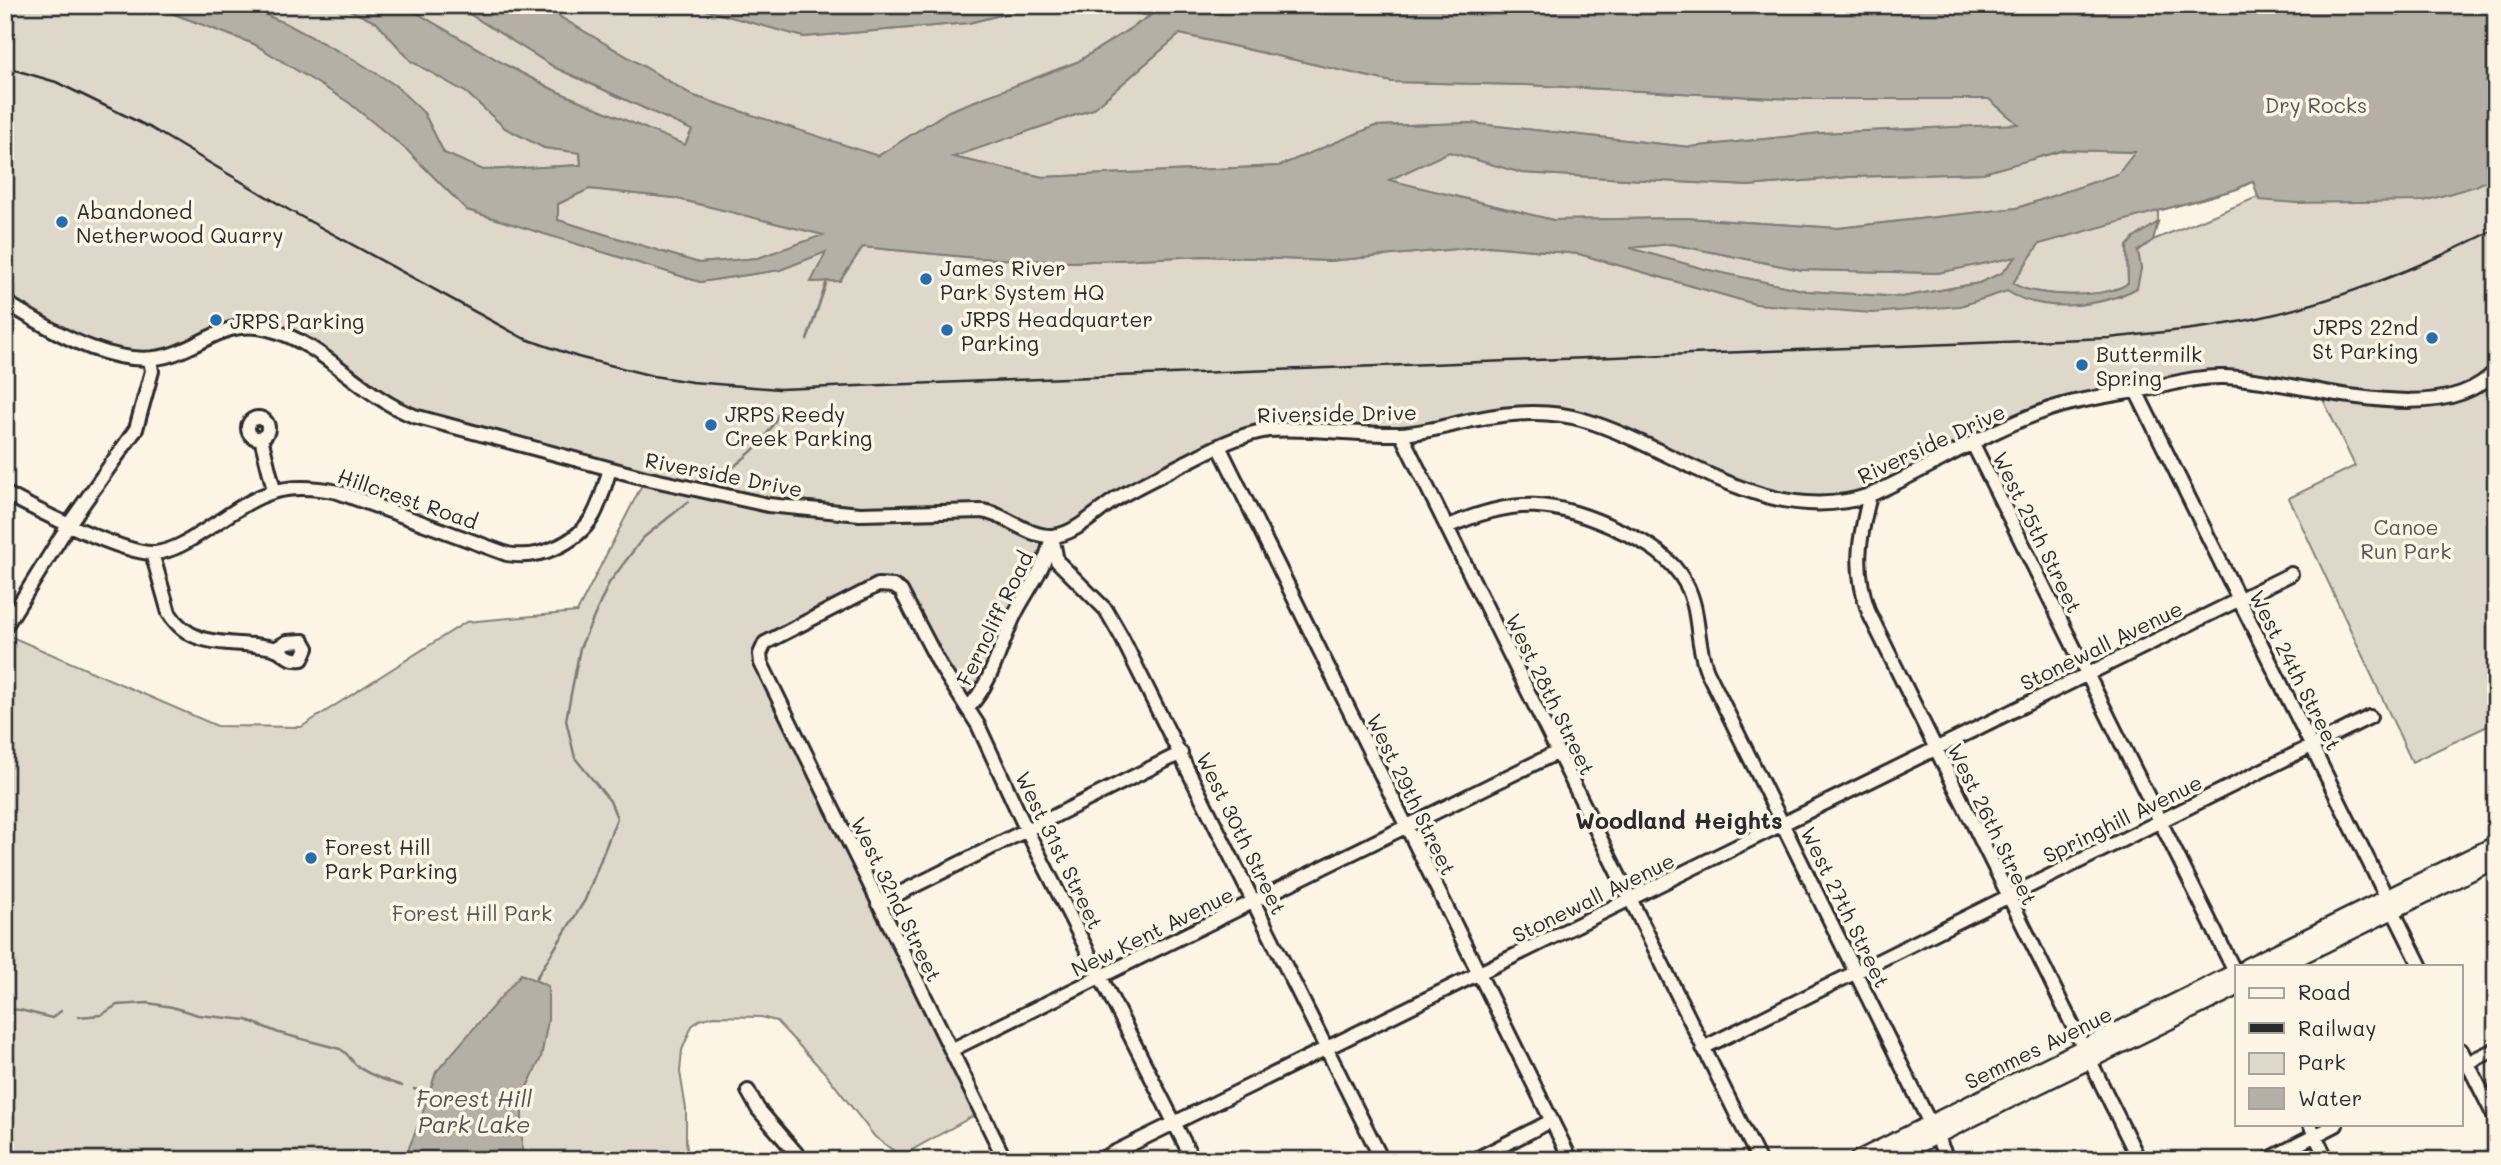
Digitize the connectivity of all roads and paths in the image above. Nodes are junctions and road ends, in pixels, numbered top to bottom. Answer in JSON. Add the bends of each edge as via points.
{"nodes":[{"id":1,"x":5,"y":302,"type":"edge"},
{"id":2,"x":150,"y":360,"type":"junction"},
{"id":3,"x":2495,"y":372,"type":"edge"},
{"id":4,"x":2136,"y":391,"type":"junction"},
{"id":5,"x":1401,"y":434,"type":"junction"},
{"id":6,"x":261,"y":438,"type":"dead end"},
{"id":7,"x":1973,"y":444,"type":"junction"},
{"id":8,"x":1219,"y":446,"type":"junction"},
{"id":9,"x":610,"y":469,"type":"junction"},
{"id":10,"x":274,"y":490,"type":"junction"},
{"id":11,"x":5,"y":493,"type":"edge"},
{"id":12,"x":1870,"y":495,"type":"junction"},
{"id":13,"x":69,"y":524,"type":"junction"},
{"id":14,"x":1447,"y":527,"type":"junction"},
{"id":15,"x":1052,"y":536,"type":"junction"},
{"id":16,"x":152,"y":553,"type":"junction"},
{"id":17,"x":2291,"y":573,"type":"dead end"},
{"id":18,"x":2238,"y":599,"type":"junction"},
{"id":19,"x":5,"y":627,"type":"edge"},
{"id":20,"x":275,"y":649,"type":"dead end"},
{"id":21,"x":760,"y":654,"type":"joint"},
{"id":22,"x":2087,"y":674,"type":"junction"},
{"id":23,"x":968,"y":708,"type":"junction"},
{"id":24,"x":2370,"y":717,"type":"dead end"},
{"id":25,"x":2312,"y":746,"type":"junction"},
{"id":26,"x":1934,"y":749,"type":"junction"},
{"id":27,"x":1558,"y":752,"type":"junction"},
{"id":28,"x":1181,"y":753,"type":"junction"},
{"id":29,"x":2159,"y":821,"type":"junction"},
{"id":30,"x":1784,"y":824,"type":"junction"},
{"id":31,"x":1406,"y":825,"type":"junction"},
{"id":32,"x":1026,"y":829,"type":"junction"},
{"id":33,"x":2496,"y":845,"type":"edge"},
{"id":34,"x":2496,"y":859,"type":"edge"},
{"id":35,"x":2008,"y":897,"type":"junction"},
{"id":36,"x":1630,"y":899,"type":"junction"},
{"id":37,"x":1254,"y":901,"type":"junction"},
{"id":38,"x":878,"y":904,"type":"junction"},
{"id":39,"x":2390,"y":904,"type":"junction"},
{"id":40,"x":2260,"y":965,"type":"edge"},
{"id":41,"x":2281,"y":965,"type":"edge"},
{"id":42,"x":2420,"y":965,"type":"edge"},
{"id":43,"x":2235,"y":967,"type":"edge"},
{"id":44,"x":1857,"y":972,"type":"junction"},
{"id":45,"x":1480,"y":974,"type":"junction"},
{"id":46,"x":1102,"y":977,"type":"junction"},
{"id":47,"x":2235,"y":977,"type":"edge"},
{"id":48,"x":1703,"y":1048,"type":"junction"},
{"id":49,"x":1328,"y":1049,"type":"junction"},
{"id":50,"x":2496,"y":1049,"type":"edge"},
{"id":51,"x":951,"y":1051,"type":"junction"},
{"id":52,"x":2085,"y":1054,"type":"junction"},
{"id":53,"x":2464,"y":1065,"type":"edge"},
{"id":54,"x":748,"y":1091,"type":"dead end"},
{"id":55,"x":2496,"y":1120,"type":"edge"},
{"id":56,"x":1551,"y":1121,"type":"junction"},
{"id":57,"x":1175,"y":1124,"type":"junction"},
{"id":58,"x":2331,"y":1126,"type":"edge"},
{"id":59,"x":1933,"y":1130,"type":"junction"},
{"id":60,"x":2313,"y":1130,"type":"edge"},
{"id":61,"x":802,"y":1160,"type":"edge"},
{"id":62,"x":1005,"y":1160,"type":"edge"},
{"id":63,"x":1099,"y":1160,"type":"edge"},
{"id":64,"x":1193,"y":1160,"type":"edge"},
{"id":65,"x":1382,"y":1160,"type":"edge"},
{"id":66,"x":1474,"y":1160,"type":"edge"},
{"id":67,"x":1571,"y":1160,"type":"edge"},
{"id":68,"x":1759,"y":1160,"type":"edge"},
{"id":69,"x":1858,"y":1160,"type":"edge"},
{"id":70,"x":1886,"y":1160,"type":"edge"},
{"id":71,"x":1948,"y":1160,"type":"edge"},
{"id":72,"x":2139,"y":1160,"type":"edge"},
{"id":73,"x":2267,"y":1160,"type":"edge"},
{"id":74,"x":2327,"y":1160,"type":"edge"}],
"edges":[{"from":1,"to":2,"type":"street","name":"Riverside Drive","via":[[100,352]]},
{"from":2,"to":9,"type":"street","name":"Riverside Drive","via":[[230,328],[268,329],[301,341],[393,408]]},
{"from":2,"to":13,"type":"street","via":[[128,440]]},
{"from":3,"to":4,"type":"street","name":"Riverside Drive","via":[[2462,393],[2419,402],[2222,377]]},
{"from":4,"to":7,"type":"street","name":"Riverside Drive","via":[[2050,409]]},
{"from":4,"to":18,"type":"street","name":"West 24th Street"},
{"from":5,"to":8,"type":"street","name":"Riverside Drive","via":[[1268,430]]},
{"from":5,"to":12,"type":"street","name":"Riverside Drive","via":[[1499,415],[1558,414],[1601,426],[1771,498],[1824,504]]},
{"from":5,"to":14,"type":"street","name":"West 28th Street"},
{"from":6,"to":10,"type":"street"},
{"from":7,"to":12,"type":"street","name":"Riverside Drive"},
{"from":7,"to":22,"type":"street","name":"West 25th Street"},
{"from":8,"to":15,"type":"street","name":"Riverside Drive","via":[[1128,492],[1068,532]]},
{"from":8,"to":31,"type":"street","name":"West 29th Street"},
{"from":9,"to":10,"type":"street","name":"Hillcrest Road","via":[[584,527],[552,550],[534,556],[508,554],[338,492],[307,487]]},
{"from":9,"to":15,"type":"street","name":"Riverside Drive","via":[[737,500],[798,509],[988,511]]},
{"from":10,"to":16,"type":"street","name":"Hillcrest Road","via":[[190,541]]},
{"from":11,"to":13,"type":"street"},
{"from":12,"to":26,"type":"street","name":"West 26th Street","via":[[1858,553],[1862,594]]},
{"from":13,"to":16,"type":"street","via":[[106,541]]},
{"from":13,"to":19,"type":"street"},
{"from":14,"to":27,"type":"street","name":"West 28th Street"},
{"from":14,"to":30,"type":"street","name":"West 27th Street","via":[[1490,510],[1547,506],[1591,517],[1647,543],[1674,566],[1696,609],[1707,671]]},
{"from":15,"to":23,"type":"street","name":"Ferncliff Road","via":[[986,686]]},
{"from":15,"to":28,"type":"street","name":"West 30th Street","via":[[1060,566],[1113,620]]},
{"from":16,"to":20,"type":"street","via":[[169,613],[189,635],[209,642]]},
{"from":17,"to":18,"type":"street","name":"Stonewall Avenue"},
{"from":18,"to":22,"type":"street","name":"Stonewall Avenue"},
{"from":18,"to":25,"type":"street","name":"West 24th Street"},
{"from":21,"to":23,"type":"street","name":"Ferncliff Road","via":[[768,641],[873,587],[893,586],[903,594]]},
{"from":21,"to":38,"type":"street","name":"West 32nd Street","via":[[763,669]]},
{"from":22,"to":26,"type":"street","name":"Stonewall Avenue"},
{"from":22,"to":29,"type":"street","name":"West 25th Street"},
{"from":23,"to":32,"type":"street","name":"West 31st Street"},
{"from":24,"to":25,"type":"street","name":"Springhill Avenue"},
{"from":25,"to":29,"type":"street","name":"Springhill Avenue"},
{"from":25,"to":39,"type":"street","name":"West 24th Street"},
{"from":26,"to":30,"type":"street","name":"Stonewall Avenue"},
{"from":26,"to":35,"type":"street","name":"West 26th Street"},
{"from":27,"to":31,"type":"street","name":"New Kent Avenue"},
{"from":27,"to":36,"type":"street","name":"West 28th Street"},
{"from":28,"to":32,"type":"street"},
{"from":28,"to":37,"type":"street","name":"West 30th Street"},
{"from":29,"to":35,"type":"street","name":"Springhill Avenue"},
{"from":29,"to":43,"type":"street","name":"West 25th Street"},
{"from":30,"to":36,"type":"street","name":"Stonewall Avenue"},
{"from":30,"to":44,"type":"street","name":"West 27th Street"},
{"from":31,"to":37,"type":"street","name":"New Kent Avenue"},
{"from":31,"to":45,"type":"street","name":"West 29th Street"},
{"from":32,"to":38,"type":"street"},
{"from":32,"to":46,"type":"street","name":"West 31st Street"},
{"from":33,"to":39,"type":"main road","name":"Semmes Avenue"},
{"from":34,"to":39,"type":"main road","name":"Semmes Avenue"},
{"from":35,"to":44,"type":"street","name":"Springhill Avenue"},
{"from":35,"to":52,"type":"street","name":"West 26th Street"},
{"from":36,"to":45,"type":"street","name":"Stonewall Avenue"},
{"from":36,"to":48,"type":"street","name":"West 28th Street"},
{"from":37,"to":46,"type":"street","name":"New Kent Avenue"},
{"from":37,"to":49,"type":"street","name":"West 30th Street"},
{"from":38,"to":51,"type":"street","name":"West 32nd Street"},
{"from":39,"to":40,"type":"main road","name":"Semmes Avenue"},
{"from":39,"to":41,"type":"main road","name":"Semmes Avenue"},
{"from":39,"to":42,"type":"street","name":"West 24th Street"},
{"from":44,"to":48,"type":"street","name":"Springhill Avenue"},
{"from":44,"to":59,"type":"street","name":"West 27th Street"},
{"from":45,"to":49,"type":"street","name":"Stonewall Avenue"},
{"from":45,"to":56,"type":"street","name":"West 29th Street"},
{"from":46,"to":51,"type":"street","name":"New Kent Avenue"},
{"from":46,"to":57,"type":"street","name":"West 31st Street"},
{"from":47,"to":52,"type":"main road","name":"Semmes Avenue"},
{"from":48,"to":68,"type":"street","name":"West 28th Street"},
{"from":49,"to":57,"type":"street","name":"Stonewall Avenue"},
{"from":49,"to":65,"type":"street","name":"West 30th Street"},
{"from":50,"to":53,"type":"street"},
{"from":51,"to":62,"type":"street","name":"West 32nd Street"},
{"from":52,"to":59,"type":"main road","name":"Semmes Avenue"},
{"from":52,"to":72,"type":"street","name":"West 26th Street"},
{"from":53,"to":55,"type":"street"},
{"from":54,"to":61,"type":"street"},
{"from":56,"to":66,"type":"street"},
{"from":56,"to":67,"type":"street","name":"West 29th Street"},
{"from":57,"to":63,"type":"street","name":"Stonewall Avenue"},
{"from":57,"to":64,"type":"street","name":"West 31st Street"},
{"from":58,"to":60,"type":"street"},
{"from":59,"to":69,"type":"main road","name":"Semmes Avenue"},
{"from":59,"to":70,"type":"main road","name":"Semmes Avenue"},
{"from":59,"to":71,"type":"street","name":"West 27th Street"},
{"from":60,"to":73,"type":"street"},
{"from":60,"to":74,"type":"street"}]}
